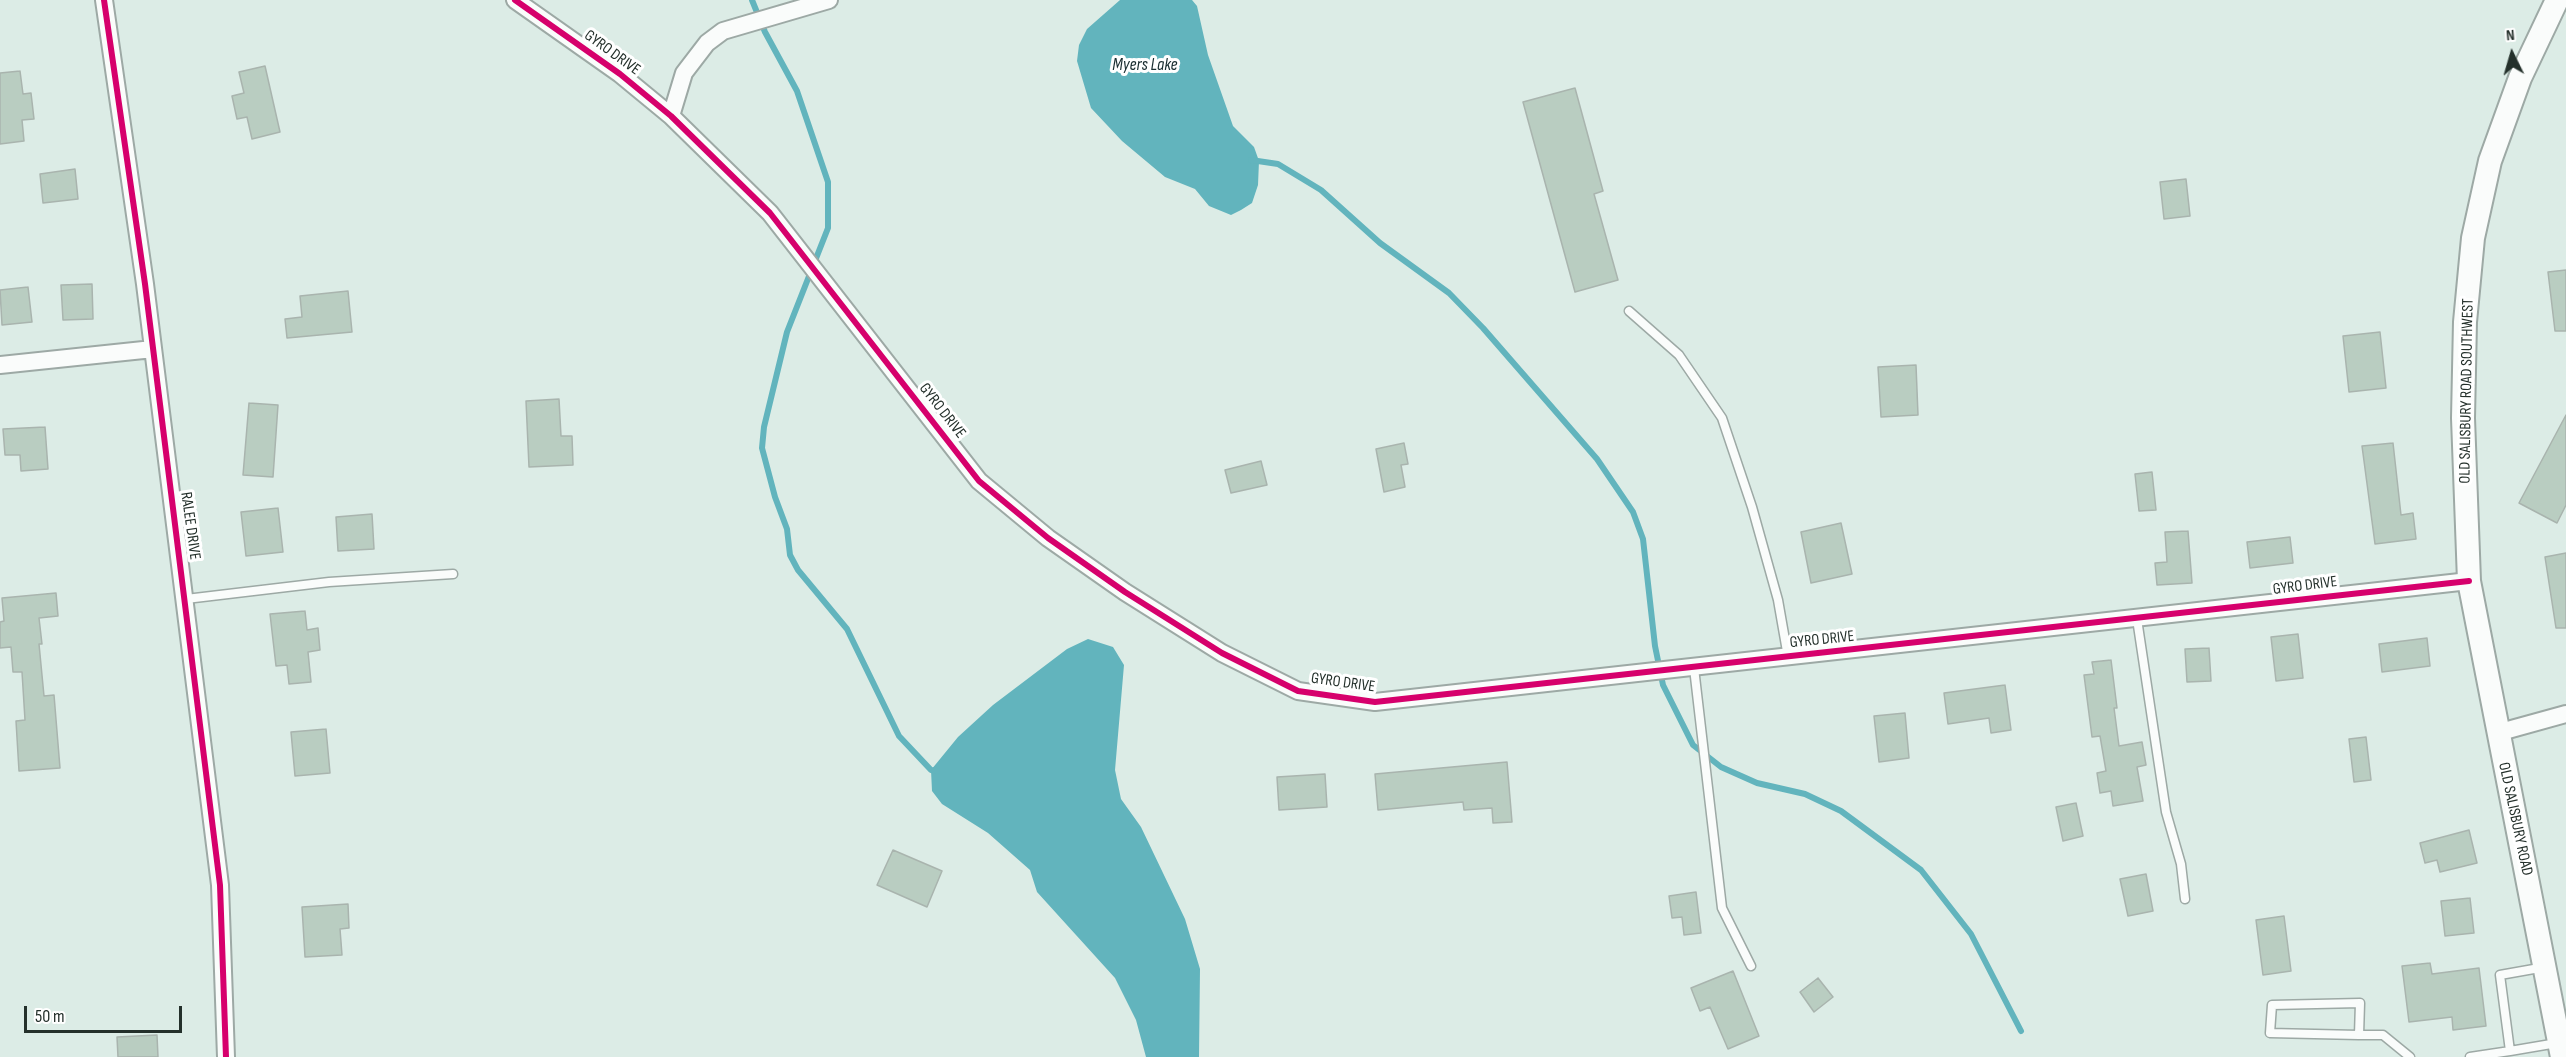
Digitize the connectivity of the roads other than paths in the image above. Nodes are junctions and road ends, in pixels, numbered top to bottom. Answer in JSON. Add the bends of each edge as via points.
{"nodes":[{"id":1,"x":104,"y":0,"type":"edge"},
{"id":2,"x":515,"y":0,"type":"edge"},
{"id":3,"x":830,"y":0,"type":"edge"},
{"id":4,"x":2557,"y":0,"type":"edge"},
{"id":5,"x":671,"y":116,"type":"junction"},
{"id":6,"x":1629,"y":311,"type":"dead end"},
{"id":7,"x":153,"y":349,"type":"junction"},
{"id":8,"x":0,"y":365,"type":"edge"},
{"id":9,"x":453,"y":574,"type":"dead end"},
{"id":10,"x":2469,"y":581,"type":"junction"},
{"id":11,"x":186,"y":598,"type":"junction"},
{"id":12,"x":2137,"y":619,"type":"junction"},
{"id":13,"x":1788,"y":657,"type":"junction"},
{"id":14,"x":1695,"y":668,"type":"junction"},
{"id":15,"x":2566,"y":714,"type":"edge"},
{"id":16,"x":2498,"y":733,"type":"junction"},
{"id":17,"x":2185,"y":899,"type":"dead end"},
{"id":18,"x":1752,"y":966,"type":"dead end"},
{"id":19,"x":2545,"y":966,"type":"junction"},
{"id":20,"x":2360,"y":1035,"type":"junction"},
{"id":21,"x":2560,"y":1050,"type":"edge"},
{"id":22,"x":2510,"y":1051,"type":"junction"},
{"id":23,"x":226,"y":1057,"type":"edge"},
{"id":24,"x":2410,"y":1057,"type":"edge"},
{"id":25,"x":2470,"y":1057,"type":"edge"}],
"edges":[{"from":1,"to":7,"type":"street","name":"RALEE DRIVE"},
{"from":2,"to":5,"type":"street","name":"GYRO DRIVE","via":[[620,74]]},
{"from":3,"to":5,"type":"street","via":[[732,28],[707,43],[684,73]]},
{"from":4,"to":10,"type":"main road","name":"OLD SALISBURY ROAD SOUTHWEST","via":[[2516,88],[2490,161],[2473,238],[2465,322],[2463,418]]},
{"from":5,"to":14,"type":"street","name":"GYRO DRIVE","via":[[770,213],[979,481],[1065,550],[1222,653],[1298,691],[1375,702]]},
{"from":6,"to":13,"type":"lane","via":[[1678,355],[1722,418],[1778,600]]},
{"from":7,"to":8,"type":"street"},
{"from":7,"to":11,"type":"street","name":"RALEE DRIVE"},
{"from":9,"to":11,"type":"lane","via":[[329,582]]},
{"from":10,"to":12,"type":"street","name":"GYRO DRIVE"},
{"from":10,"to":16,"type":"main road","name":"OLD SALISBURY ROAD"},
{"from":11,"to":23,"type":"street","name":"RALEE DRIVE","via":[[220,885]]},
{"from":12,"to":13,"type":"street","name":"GYRO DRIVE"},
{"from":12,"to":17,"type":"lane","via":[[2166,812],[2181,864]]},
{"from":13,"to":14,"type":"street","name":"GYRO DRIVE"},
{"from":14,"to":18,"type":"lane","via":[[1722,908]]},
{"from":15,"to":16,"type":"street"},
{"from":16,"to":19,"type":"main road","name":"OLD SALISBURY ROAD"},
{"from":19,"to":21,"type":"main road","name":"OLD SALISBURY ROAD"},
{"from":19,"to":22,"type":"lane","via":[[2500,975]]},
{"from":20,"to":20,"type":"lane","via":[[2270,1033],[2272,1005],[2360,1004]]},
{"from":20,"to":24,"type":"lane","via":[[2383,1035]]},
{"from":21,"to":22,"type":"lane"},
{"from":22,"to":25,"type":"lane"}]}
